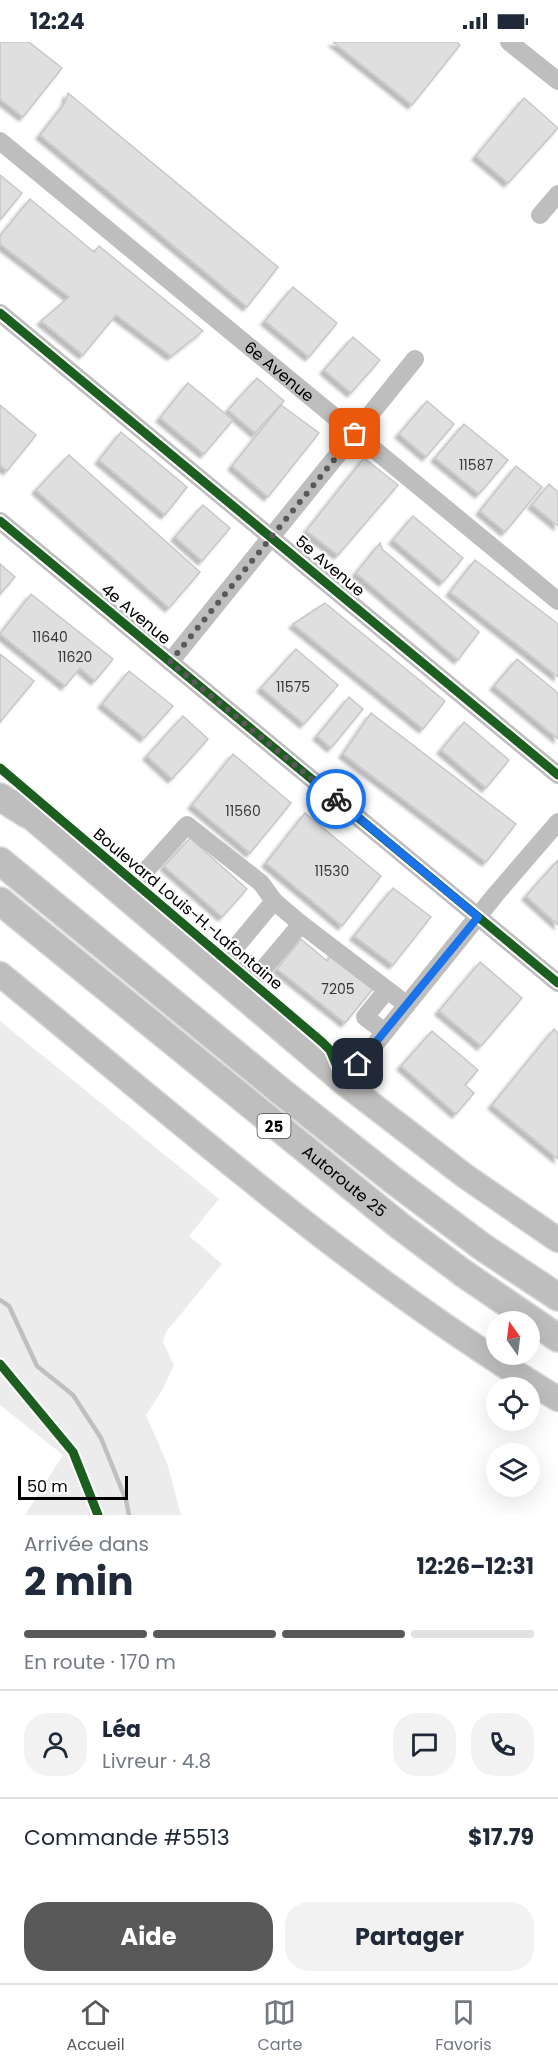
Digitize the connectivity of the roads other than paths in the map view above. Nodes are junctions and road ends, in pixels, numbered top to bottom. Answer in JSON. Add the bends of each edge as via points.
{"nodes":[{"id":1,"x":509,"y":42,"type":"edge"},
{"id":2,"x":558,"y":81,"type":"edge"},
{"id":3,"x":0,"y":141,"type":"edge"},
{"id":4,"x":558,"y":194,"type":"edge"},
{"id":5,"x":540,"y":215,"type":"dead end"},
{"id":6,"x":0,"y":313,"type":"edge"},
{"id":7,"x":415,"y":359,"type":"dead end"},
{"id":8,"x":355,"y":434,"type":"junction"},
{"id":9,"x":0,"y":520,"type":"edge"},
{"id":10,"x":271,"y":537,"type":"junction"},
{"id":11,"x":558,"y":601,"type":"edge"},
{"id":12,"x":170,"y":662,"type":"junction"},
{"id":13,"x":558,"y":774,"type":"edge"},
{"id":14,"x":0,"y":791,"type":"edge"},
{"id":15,"x":0,"y":797,"type":"edge"},
{"id":16,"x":27,"y":813,"type":"junction"},
{"id":17,"x":558,"y":822,"type":"edge"},
{"id":18,"x":0,"y":861,"type":"edge"},
{"id":19,"x":123,"y":896,"type":"junction"},
{"id":20,"x":0,"y":901,"type":"edge"},
{"id":21,"x":274,"y":901,"type":"junction"},
{"id":22,"x":478,"y":917,"type":"junction"},
{"id":23,"x":301,"y":924,"type":"junction"},
{"id":24,"x":233,"y":951,"type":"junction"},
{"id":25,"x":0,"y":974,"type":"edge"},
{"id":26,"x":214,"y":974,"type":"junction"},
{"id":27,"x":558,"y":983,"type":"edge"},
{"id":28,"x":387,"y":990,"type":"junction"},
{"id":29,"x":407,"y":1005,"type":"junction"},
{"id":30,"x":385,"y":1032,"type":"junction"},
{"id":31,"x":344,"y":1083,"type":"junction"},
{"id":32,"x":558,"y":1240,"type":"edge"},
{"id":33,"x":558,"y":1297,"type":"edge"},
{"id":34,"x":558,"y":1338,"type":"edge"},
{"id":35,"x":558,"y":1399,"type":"edge"}],
"edges":[{"from":1,"to":2,"type":"street"},
{"from":3,"to":8,"type":"street","name":"6e Avenue"},
{"from":4,"to":5,"type":"street"},
{"from":6,"to":10,"type":"street","name":"5e Avenue"},
{"from":7,"to":8,"type":"street"},
{"from":8,"to":10,"type":"street"},
{"from":8,"to":11,"type":"street","name":"6e Avenue"},
{"from":9,"to":12,"type":"street","name":"4e Avenue"},
{"from":10,"to":12,"type":"street"},
{"from":10,"to":13,"type":"street","name":"5e Avenue"},
{"from":12,"to":22,"type":"street","name":"4e Avenue"},
{"from":14,"to":16,"type":"main road","name":"Boulevard Louis-H.-Lafontaine"},
{"from":15,"to":16,"type":"highway"},
{"from":16,"to":19,"type":"main road","name":"Boulevard Louis-H.-Lafontaine"},
{"from":17,"to":22,"type":"street"},
{"from":18,"to":33,"type":"highway","name":"Autoroute 25","number":"25","via":[[393,1180],[483,1248]]},
{"from":19,"to":21,"type":"street","via":[[187,825],[261,883]]},
{"from":19,"to":26,"type":"main road","name":"Boulevard Louis-H.-Lafontaine"},
{"from":20,"to":34,"type":"highway","name":"Autoroute 25","number":"25","via":[[400,1226]]},
{"from":21,"to":23,"type":"street"},
{"from":21,"to":24,"type":"street"},
{"from":22,"to":27,"type":"street","name":"4e Avenue"},
{"from":22,"to":29,"type":"street"},
{"from":23,"to":24,"type":"street","via":[[259,974]]},
{"from":23,"to":28,"type":"street"},
{"from":24,"to":26,"type":"street"},
{"from":25,"to":35,"type":"main road","via":[[362,1268]]},
{"from":26,"to":31,"type":"main road","name":"Boulevard Louis-H.-Lafontaine"},
{"from":28,"to":29,"type":"street"},
{"from":28,"to":30,"type":"street","via":[[365,1017]]},
{"from":29,"to":30,"type":"street"},
{"from":30,"to":31,"type":"street"},
{"from":31,"to":32,"type":"main road","name":"Boulevard Louis-H.-Lafontaine","via":[[457,1170]]}]}
